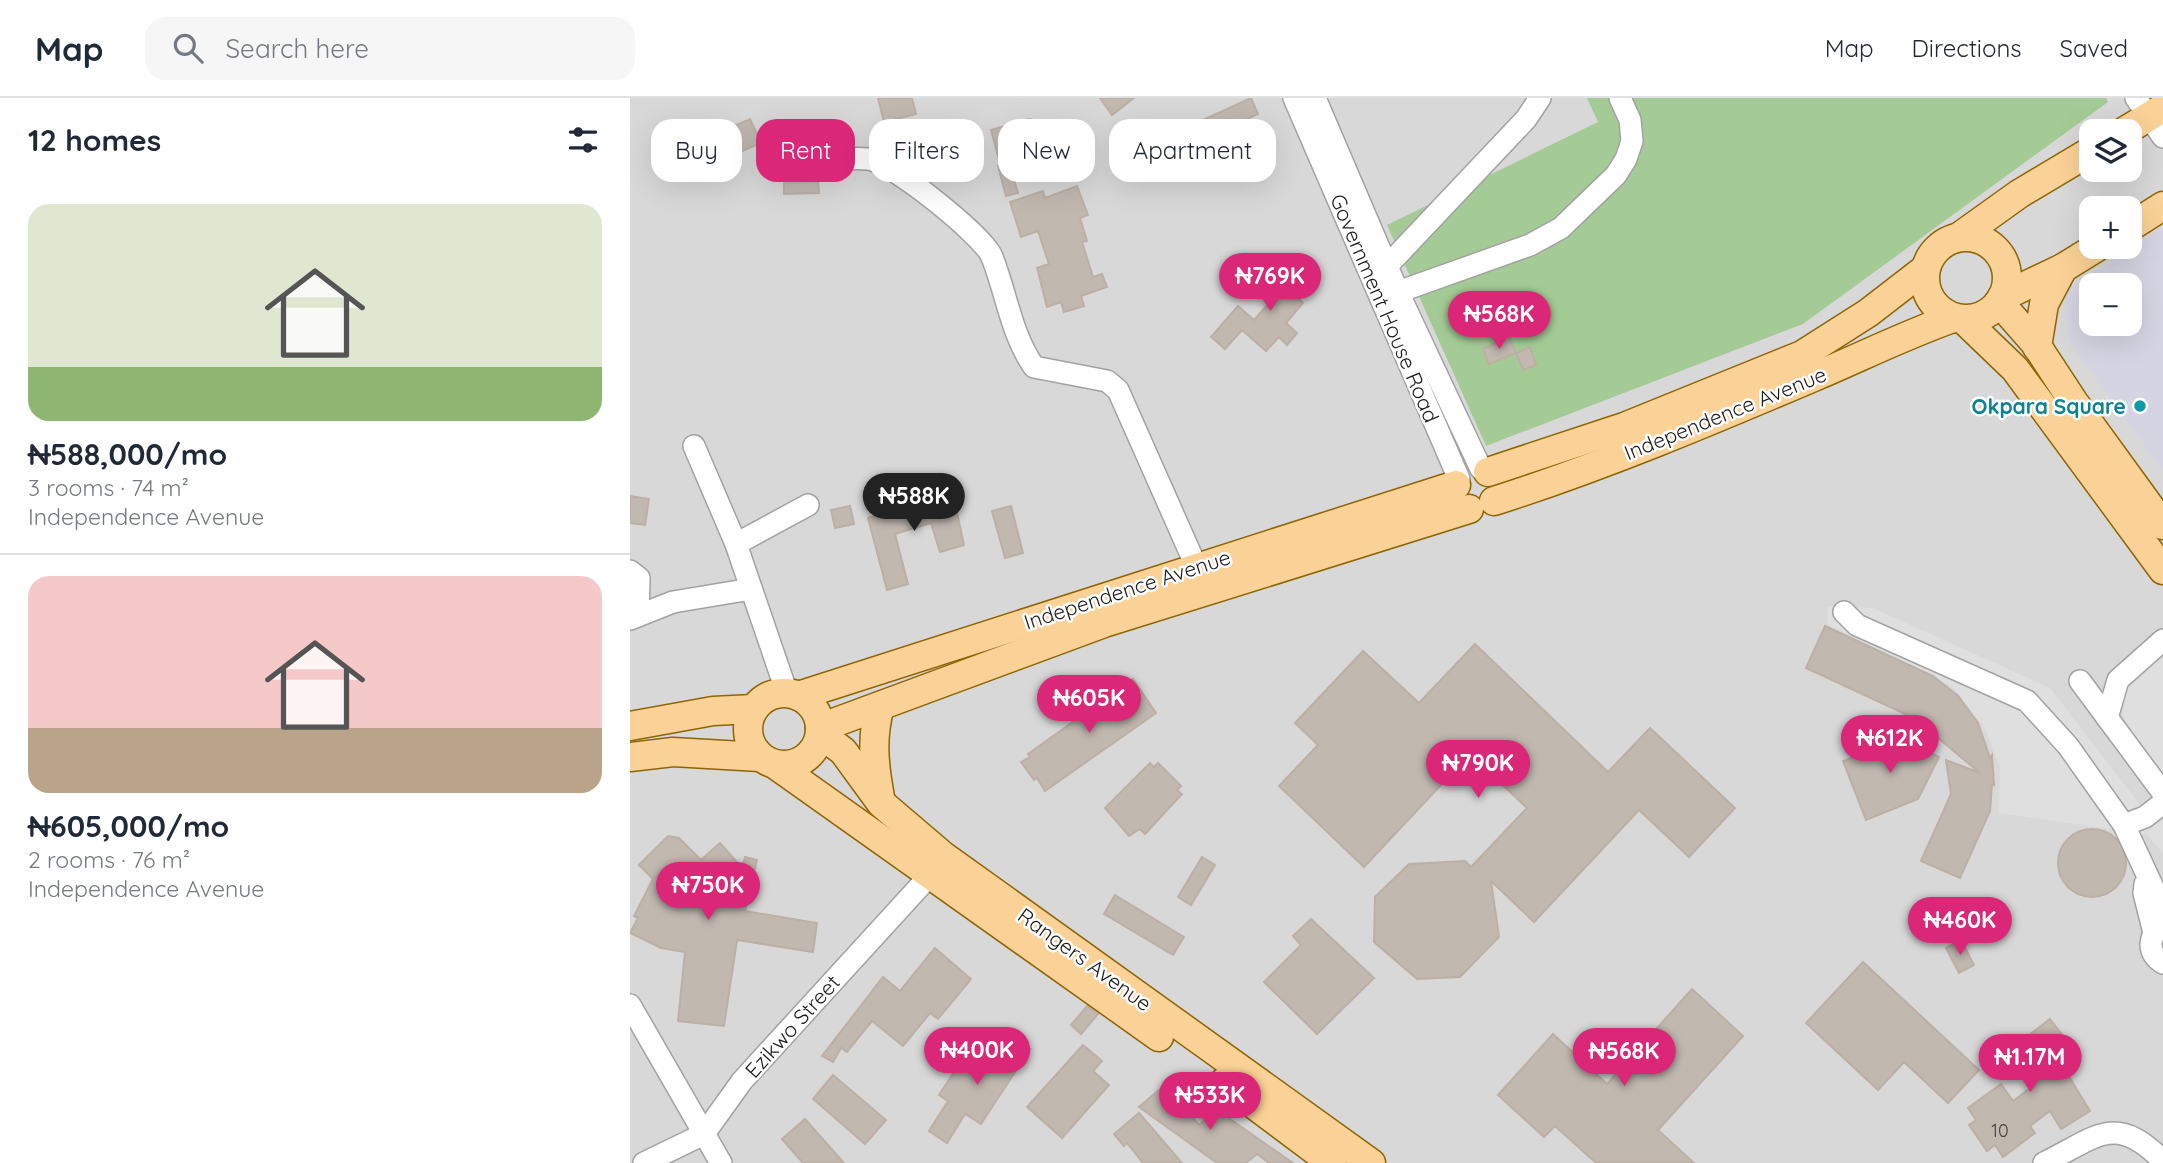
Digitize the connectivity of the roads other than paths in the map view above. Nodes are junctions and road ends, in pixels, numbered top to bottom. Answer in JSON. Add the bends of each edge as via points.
{"nodes":[{"id":1,"x":1294,"y":98,"type":"edge"},
{"id":2,"x":1315,"y":98,"type":"edge"},
{"id":3,"x":1541,"y":98,"type":"edge"},
{"id":4,"x":1620,"y":98,"type":"edge"},
{"id":5,"x":2079,"y":158,"type":"edge"},
{"id":6,"x":855,"y":160,"type":"edge"},
{"id":7,"x":2163,"y":206,"type":"edge"},
{"id":8,"x":2142,"y":219,"type":"edge"},
{"id":9,"x":1959,"y":237,"type":"junction"},
{"id":10,"x":2079,"y":258,"type":"edge"},
{"id":11,"x":1388,"y":265,"type":"junction"},
{"id":12,"x":2063,"y":268,"type":"junction"},
{"id":13,"x":1925,"y":269,"type":"junction"},
{"id":14,"x":1398,"y":292,"type":"junction"},
{"id":15,"x":2001,"y":299,"type":"junction"},
{"id":16,"x":1958,"y":319,"type":"junction"},
{"id":17,"x":2037,"y":347,"type":"junction"},
{"id":18,"x":694,"y":446,"type":"dead end"},
{"id":19,"x":1474,"y":486,"type":"junction"},
{"id":20,"x":808,"y":505,"type":"dead end"},
{"id":21,"x":2163,"y":525,"type":"edge"},
{"id":22,"x":736,"y":544,"type":"junction"},
{"id":23,"x":1196,"y":566,"type":"junction"},
{"id":24,"x":2163,"y":570,"type":"edge"},
{"id":25,"x":630,"y":571,"type":"edge"},
{"id":26,"x":751,"y":589,"type":"junction"},
{"id":27,"x":1844,"y":612,"type":"dead end"},
{"id":28,"x":634,"y":618,"type":"edge"},
{"id":29,"x":2163,"y":640,"type":"edge"},
{"id":30,"x":2118,"y":680,"type":"junction"},
{"id":31,"x":792,"y":694,"type":"junction"},
{"id":32,"x":880,"y":706,"type":"junction"},
{"id":33,"x":754,"y":709,"type":"junction"},
{"id":34,"x":2107,"y":718,"type":"junction"},
{"id":35,"x":630,"y":726,"type":"edge"},
{"id":36,"x":820,"y":731,"type":"junction"},
{"id":37,"x":630,"y":757,"type":"edge"},
{"id":38,"x":768,"y":761,"type":"junction"},
{"id":39,"x":2163,"y":793,"type":"edge"},
{"id":40,"x":881,"y":803,"type":"junction"},
{"id":41,"x":2163,"y":803,"type":"edge"},
{"id":42,"x":2124,"y":825,"type":"junction"},
{"id":43,"x":932,"y":873,"type":"junction"},
{"id":44,"x":2147,"y":879,"type":"junction"},
{"id":45,"x":2163,"y":909,"type":"edge"},
{"id":46,"x":2158,"y":930,"type":"edge"},
{"id":47,"x":2163,"y":962,"type":"edge"},
{"id":48,"x":630,"y":1005,"type":"edge"},
{"id":49,"x":704,"y":1134,"type":"junction"},
{"id":50,"x":2163,"y":1161,"type":"edge"},
{"id":51,"x":644,"y":1163,"type":"edge"},
{"id":52,"x":721,"y":1163,"type":"edge"},
{"id":53,"x":1332,"y":1163,"type":"edge"},
{"id":54,"x":1370,"y":1163,"type":"edge"},
{"id":55,"x":2044,"y":1163,"type":"edge"}],
"edges":[{"from":1,"to":19,"type":"street","name":"Government House Road"},
{"from":2,"to":11,"type":"street","name":"Government House Road"},
{"from":3,"to":11,"type":"street"},
{"from":4,"to":14,"type":"street","via":[[1630,120],[1632,141],[1626,159],[1616,175],[1561,228],[1530,245]]},
{"from":5,"to":9,"type":"main road"},
{"from":6,"to":23,"type":"street","via":[[870,159],[903,177],[951,213],[991,254],[1020,346],[1034,367],[1107,381],[1118,390]]},
{"from":7,"to":8,"type":"main road"},
{"from":9,"to":13,"type":"main road","via":[[1934,252]]},
{"from":9,"to":15,"type":"main road","via":[[1981,240],[1999,254],[2007,275]]},
{"from":10,"to":12,"type":"main road"},
{"from":11,"to":14,"type":"street","name":"Government House Road"},
{"from":12,"to":15,"type":"main road"},
{"from":12,"to":17,"type":"main road","via":[[2044,304]]},
{"from":13,"to":16,"type":"main road","via":[[1933,304]]},
{"from":13,"to":19,"type":"main road","name":"Independence Avenue","via":[[1802,355]]},
{"from":14,"to":19,"type":"street","name":"Government House Road"},
{"from":15,"to":16,"type":"main road","via":[[1984,315]]},
{"from":15,"to":17,"type":"main road"},
{"from":16,"to":19,"type":"main road","name":"Independence Avenue","via":[[1903,335],[1613,460]]},
{"from":16,"to":24,"type":"main road","via":[[2015,369]]},
{"from":17,"to":21,"type":"main road"},
{"from":18,"to":22,"type":"street"},
{"from":19,"to":23,"type":"main road","name":"Independence Avenue"},
{"from":19,"to":32,"type":"main road","name":"Independence Avenue"},
{"from":20,"to":22,"type":"street"},
{"from":22,"to":26,"type":"street"},
{"from":23,"to":31,"type":"main road","name":"Independence Avenue"},
{"from":25,"to":28,"type":"street","via":[[639,578]]},
{"from":26,"to":28,"type":"street","via":[[673,602]]},
{"from":26,"to":31,"type":"street"},
{"from":27,"to":42,"type":"street","via":[[1857,625],[2027,701],[2067,746]]},
{"from":29,"to":30,"type":"street"},
{"from":30,"to":34,"type":"street"},
{"from":30,"to":34,"type":"street","via":[[2080,681]]},
{"from":31,"to":33,"type":"main road","via":[[768,696]]},
{"from":31,"to":36,"type":"main road","via":[[814,709]]},
{"from":32,"to":36,"type":"main road","name":"Independence Avenue"},
{"from":32,"to":40,"type":"main road","via":[[873,755]]},
{"from":33,"to":35,"type":"main road","via":[[713,711]]},
{"from":33,"to":38,"type":"main road","via":[[748,734]]},
{"from":34,"to":39,"type":"street"},
{"from":36,"to":38,"type":"main road","via":[[816,745],[799,762]]},
{"from":36,"to":40,"type":"main road","name":"Rangers Avenue","via":[[843,751]]},
{"from":37,"to":38,"type":"main road","via":[[673,752]]},
{"from":38,"to":43,"type":"main road","name":"Rangers Avenue"},
{"from":40,"to":54,"type":"main road","name":"Rangers Avenue","via":[[942,855]]},
{"from":41,"to":42,"type":"street"},
{"from":42,"to":44,"type":"street"},
{"from":43,"to":49,"type":"street","name":"Ezikwo Street","via":[[742,1081]]},
{"from":43,"to":53,"type":"main road","name":"Rangers Avenue"},
{"from":44,"to":45,"type":"street"},
{"from":44,"to":46,"type":"street","via":[[2144,893]]},
{"from":46,"to":47,"type":"street","via":[[2152,952]]},
{"from":48,"to":49,"type":"street"},
{"from":49,"to":51,"type":"street","name":"Ezikwo Street"},
{"from":49,"to":52,"type":"street"},
{"from":50,"to":55,"type":"street","via":[[2142,1140],[2123,1132],[2096,1137]]}]}
